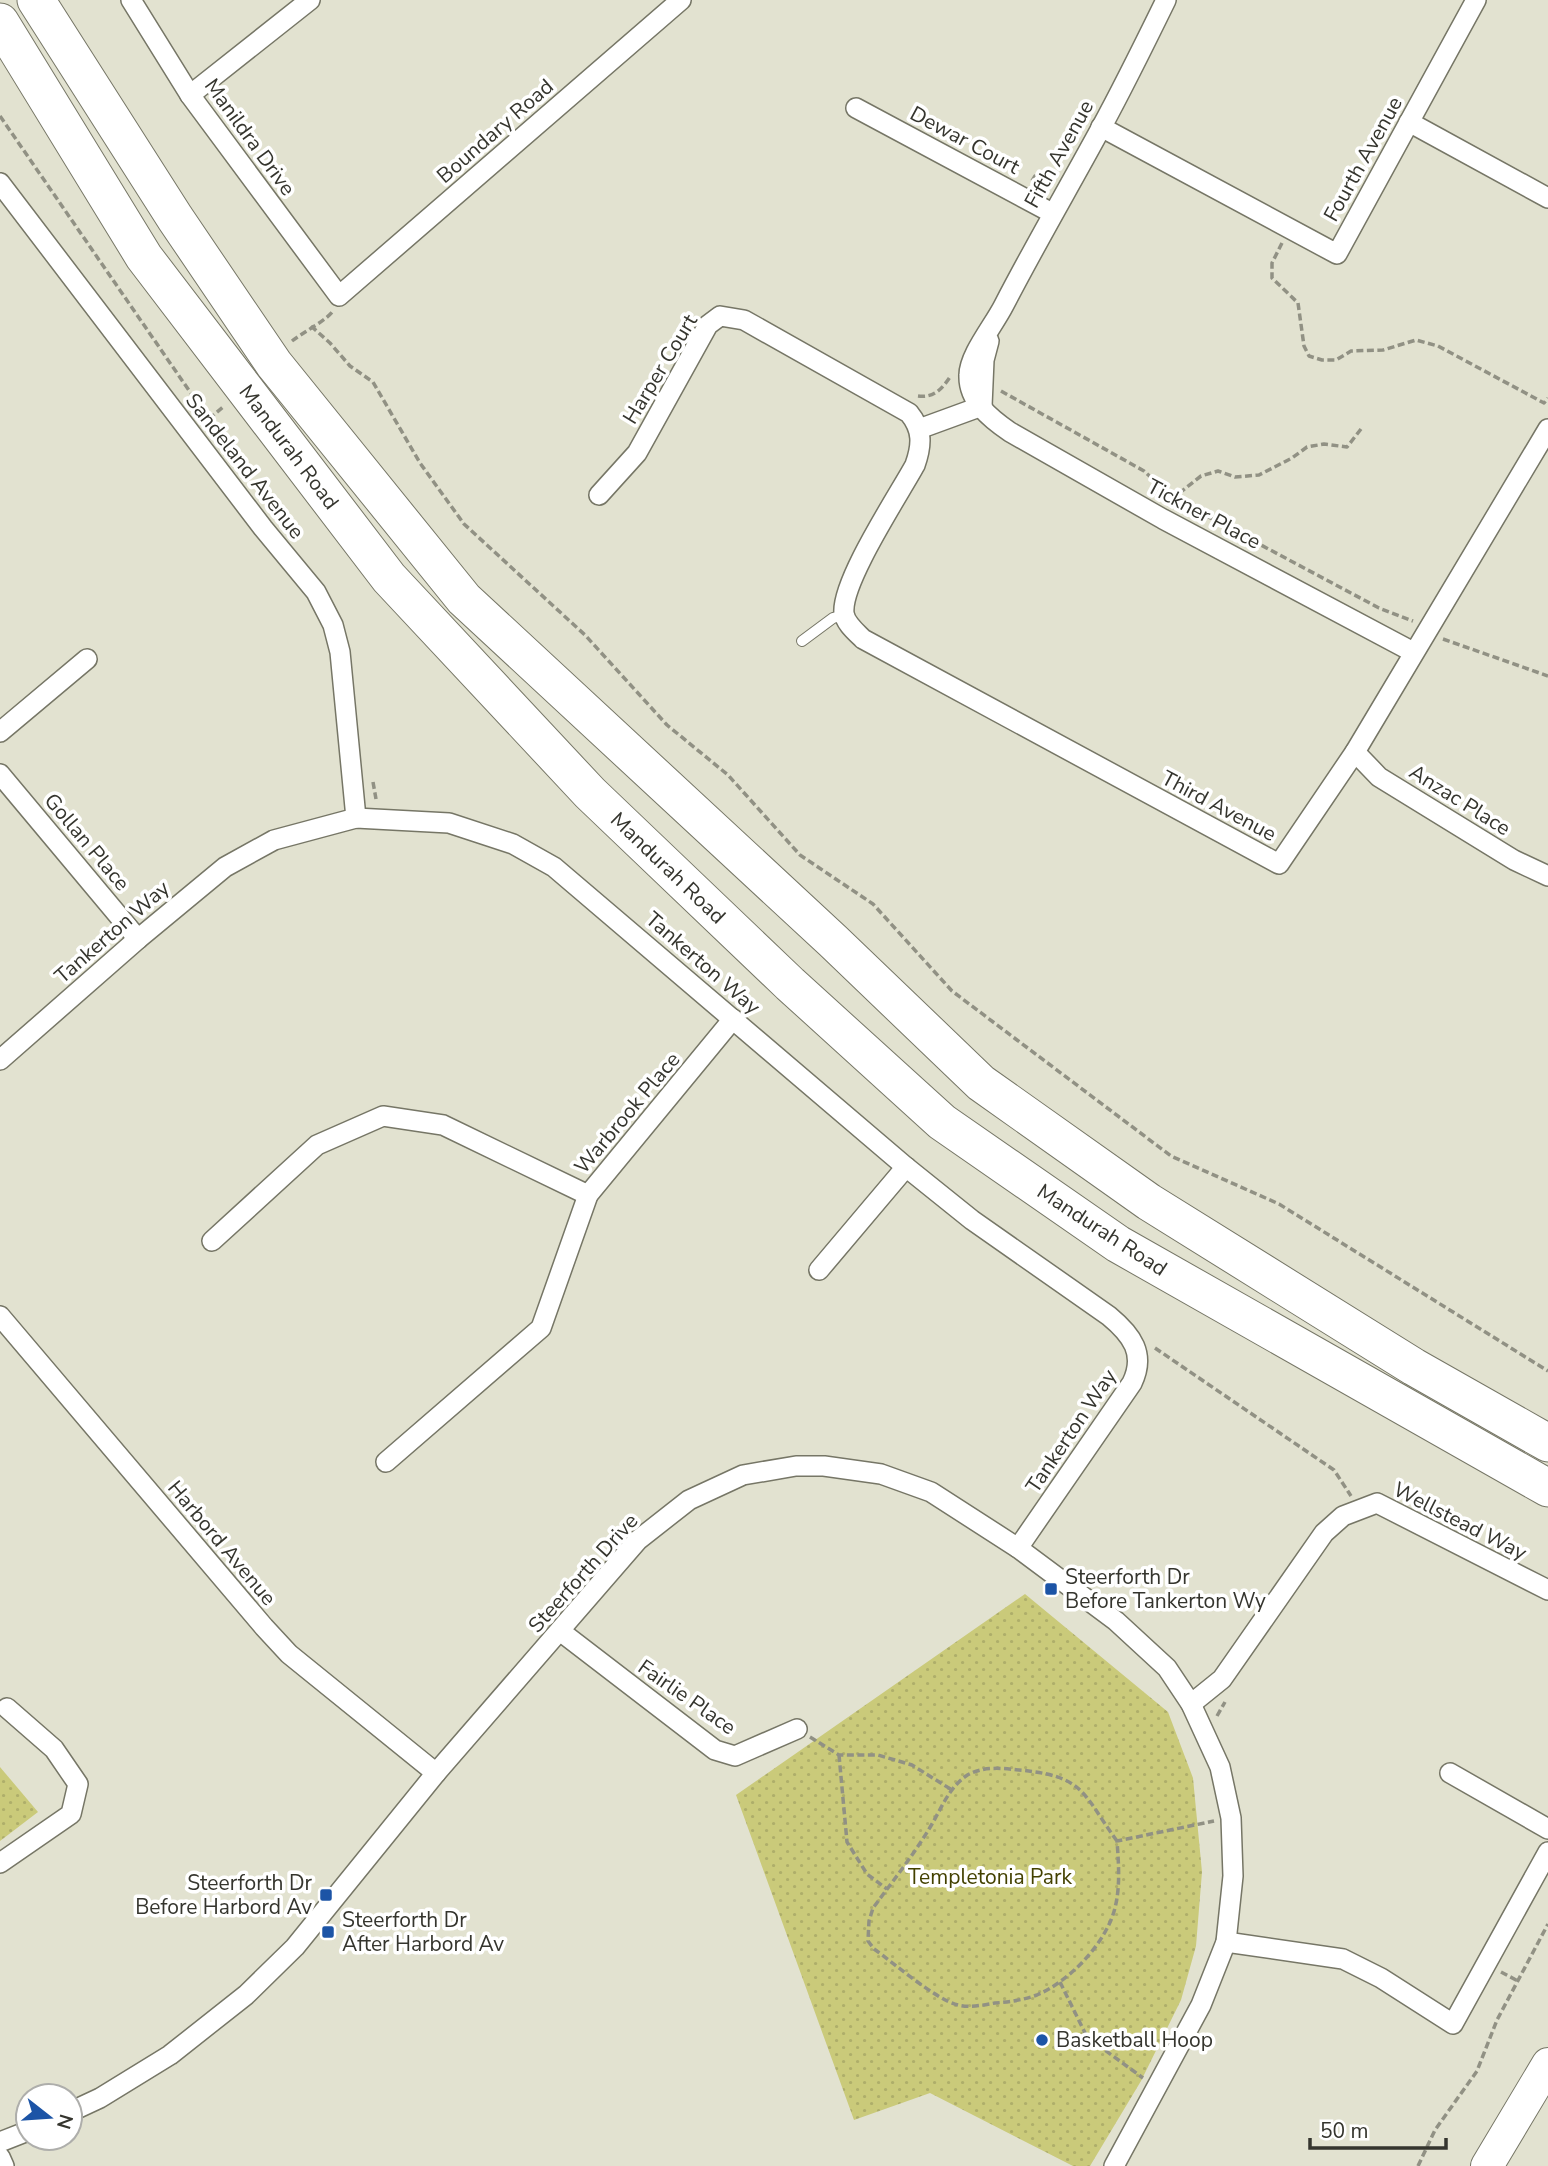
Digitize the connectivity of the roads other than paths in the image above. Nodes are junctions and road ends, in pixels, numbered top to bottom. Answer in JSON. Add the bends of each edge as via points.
{"nodes":[{"id":1,"x":36,"y":0,"type":"edge"},
{"id":2,"x":131,"y":0,"type":"edge"},
{"id":3,"x":310,"y":0,"type":"edge"},
{"id":4,"x":681,"y":0,"type":"edge"},
{"id":5,"x":1167,"y":0,"type":"edge"},
{"id":6,"x":1476,"y":0,"type":"edge"},
{"id":7,"x":0,"y":22,"type":"edge"},
{"id":8,"x":190,"y":95,"type":"junction"},
{"id":9,"x":856,"y":108,"type":"dead end"},
{"id":10,"x":1409,"y":122,"type":"junction"},
{"id":11,"x":1101,"y":127,"type":"junction"},
{"id":12,"x":0,"y":183,"type":"edge"},
{"id":13,"x":1548,"y":198,"type":"edge"},
{"id":14,"x":1052,"y":213,"type":"junction"},
{"id":15,"x":339,"y":296,"type":"joint"},
{"id":16,"x":991,"y":330,"type":"junction"},
{"id":17,"x":982,"y":406,"type":"junction"},
{"id":18,"x":919,"y":429,"type":"junction"},
{"id":19,"x":1547,"y":435,"type":"edge"},
{"id":20,"x":599,"y":495,"type":"dead end"},
{"id":21,"x":844,"y":615,"type":"junction"},
{"id":22,"x":802,"y":641,"type":"dead end"},
{"id":23,"x":1413,"y":652,"type":"junction"},
{"id":24,"x":87,"y":659,"type":"dead end"},
{"id":25,"x":0,"y":732,"type":"edge"},
{"id":26,"x":1355,"y":752,"type":"junction"},
{"id":27,"x":0,"y":774,"type":"edge"},
{"id":28,"x":356,"y":818,"type":"junction"},
{"id":29,"x":1548,"y":876,"type":"edge"},
{"id":30,"x":138,"y":939,"type":"junction"},
{"id":31,"x":733,"y":1019,"type":"junction"},
{"id":32,"x":1,"y":1056,"type":"edge"},
{"id":33,"x":906,"y":1167,"type":"junction"},
{"id":34,"x":588,"y":1195,"type":"junction"},
{"id":35,"x":212,"y":1241,"type":"dead end"},
{"id":36,"x":819,"y":1270,"type":"dead end"},
{"id":37,"x":0,"y":1316,"type":"edge"},
{"id":38,"x":1548,"y":1443,"type":"edge"},
{"id":39,"x":386,"y":1462,"type":"dead end"},
{"id":40,"x":1548,"y":1488,"type":"edge"},
{"id":41,"x":1018,"y":1548,"type":"junction"},
{"id":42,"x":1548,"y":1590,"type":"edge"},
{"id":43,"x":560,"y":1631,"type":"junction"},
{"id":44,"x":1191,"y":1704,"type":"junction"},
{"id":45,"x":7,"y":1709,"type":"dead end"},
{"id":46,"x":797,"y":1729,"type":"road end"},
{"id":47,"x":436,"y":1773,"type":"junction"},
{"id":48,"x":1450,"y":1773,"type":"dead end"},
{"id":49,"x":1548,"y":1829,"type":"edge"},
{"id":50,"x":1548,"y":1852,"type":"edge"},
{"id":51,"x":0,"y":1863,"type":"edge"},
{"id":52,"x":1226,"y":1942,"type":"junction"},
{"id":53,"x":1548,"y":2064,"type":"edge"},
{"id":54,"x":84,"y":2105,"type":"edge"},
{"id":55,"x":0,"y":2157,"type":"edge"},
{"id":56,"x":4,"y":2166,"type":"edge"},
{"id":57,"x":1114,"y":2166,"type":"edge"},
{"id":58,"x":1487,"y":2166,"type":"edge"}],
"edges":[{"from":1,"to":38,"type":"highway","name":"Mandurah Road","via":[[274,364],[464,599],[981,1083],[1149,1202],[1413,1367]]},
{"from":2,"to":8,"type":"street","name":"Manildra Drive"},
{"from":3,"to":8,"type":"street"},
{"from":4,"to":15,"type":"street","name":"Boundary Road"},
{"from":5,"to":11,"type":"street","name":"Fifth Avenue"},
{"from":6,"to":10,"type":"street","name":"Fourth Avenue"},
{"from":7,"to":40,"type":"highway","name":"Mandurah Road","via":[[144,257],[389,578],[590,793],[790,984],[942,1122],[1118,1244]]},
{"from":8,"to":15,"type":"street","name":"Manildra Drive"},
{"from":9,"to":14,"type":"street","name":"Dewar Court"},
{"from":10,"to":11,"type":"street","name":"Fourth Avenue","via":[[1337,254]]},
{"from":10,"to":13,"type":"street"},
{"from":11,"to":14,"type":"street","name":"Fifth Avenue"},
{"from":12,"to":28,"type":"street","name":"Sandeland Avenue","via":[[316,592],[333,625],[340,652]]},
{"from":14,"to":16,"type":"street","name":"Fifth Avenue"},
{"from":16,"to":17,"type":"street","name":"Fifth Avenue"},
{"from":16,"to":17,"type":"street","name":"Fifth Avenue","via":[[971,359],[971,394]]},
{"from":17,"to":18,"type":"street"},
{"from":17,"to":23,"type":"street","name":"Tickner Place","via":[[989,418],[1010,432]]},
{"from":18,"to":20,"type":"street","name":"Harper Court","via":[[909,412],[744,320],[720,316],[708,325],[637,453]]},
{"from":18,"to":21,"type":"street","via":[[921,449],[915,465],[850,582]]},
{"from":19,"to":23,"type":"street","name":"Third Avenue"},
{"from":21,"to":22,"type":"lane"},
{"from":21,"to":26,"type":"street","name":"Third Avenue","via":[[863,639],[1279,864]]},
{"from":23,"to":26,"type":"street","name":"Third Avenue"},
{"from":24,"to":25,"type":"street"},
{"from":26,"to":29,"type":"street","name":"Anzac Place","via":[[1379,777]]},
{"from":27,"to":30,"type":"street","name":"Gollan Place"},
{"from":28,"to":30,"type":"street","name":"Tankerton Way","via":[[274,840],[225,867]]},
{"from":28,"to":31,"type":"street","name":"Tankerton Way","via":[[449,824],[513,844],[554,867]]},
{"from":30,"to":32,"type":"street","name":"Tankerton Way"},
{"from":31,"to":33,"type":"street","name":"Tankerton Way"},
{"from":31,"to":34,"type":"street","name":"Warbrook Place"},
{"from":33,"to":36,"type":"street"},
{"from":33,"to":41,"type":"street","name":"Tankerton Way","via":[[1125,1328],[1134,1341],[1138,1371],[1132,1383]]},
{"from":34,"to":35,"type":"street","via":[[443,1125],[383,1116],[317,1144]]},
{"from":34,"to":39,"type":"street","name":"Warbrook Place","via":[[541,1328]]},
{"from":37,"to":47,"type":"street","name":"Harbord Avenue","via":[[281,1645]]},
{"from":41,"to":43,"type":"street","name":"Steerforth Drive","via":[[931,1492],[881,1474],[824,1466],[769,1470],[743,1475],[690,1500],[638,1540]]},
{"from":41,"to":44,"type":"street","name":"Steerforth Drive","via":[[1146,1647]]},
{"from":42,"to":44,"type":"street","name":"Wellstead Way","via":[[1377,1503],[1343,1516],[1324,1533],[1222,1679]]},
{"from":43,"to":46,"type":"street","name":"Fairlie Place","via":[[715,1750],[735,1756]]},
{"from":43,"to":47,"type":"street","name":"Steerforth Drive"},
{"from":44,"to":52,"type":"street","name":"Steerforth Drive","via":[[1220,1767],[1231,1818],[1233,1876]]},
{"from":45,"to":51,"type":"street","via":[[54,1749],[78,1784],[71,1814]]},
{"from":47,"to":54,"type":"street","name":"Steerforth Drive","via":[[322,1916],[246,1995],[170,2055]]},
{"from":48,"to":49,"type":"street"},
{"from":50,"to":52,"type":"street","via":[[1453,2024],[1343,1959]]},
{"from":52,"to":57,"type":"street","name":"Steerforth Drive","via":[[1209,1989]]},
{"from":53,"to":58,"type":"main road"},
{"from":55,"to":56,"type":"street"}]}
